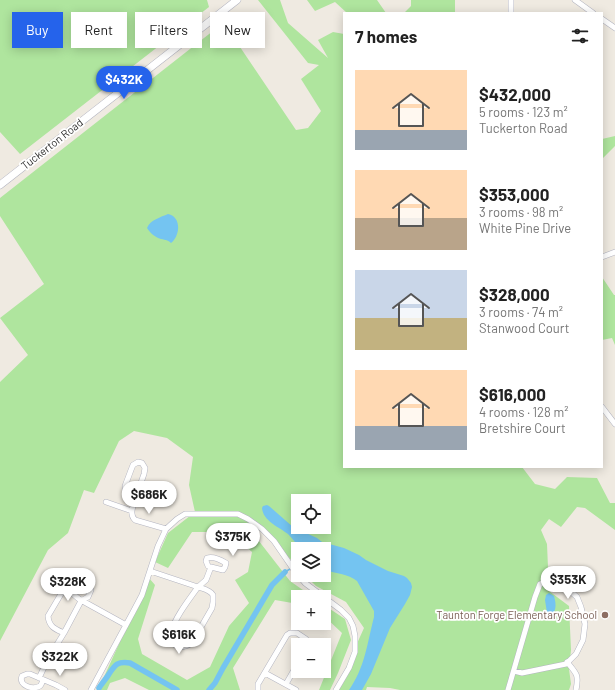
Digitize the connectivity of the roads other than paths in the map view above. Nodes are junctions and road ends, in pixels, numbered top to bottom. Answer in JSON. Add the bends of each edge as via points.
{"nodes":[{"id":1,"x":236,"y":0,"type":"edge"},
{"id":2,"x":511,"y":0,"type":"edge"},
{"id":3,"x":575,"y":0,"type":"edge"},
{"id":4,"x":511,"y":12,"type":"edge"},
{"id":5,"x":592,"y":12,"type":"edge"},
{"id":6,"x":603,"y":20,"type":"edge"},
{"id":7,"x":615,"y":28,"type":"edge"},
{"id":8,"x":0,"y":185,"type":"edge"},
{"id":9,"x":615,"y":252,"type":"edge"},
{"id":10,"x":603,"y":257,"type":"edge"},
{"id":11,"x":603,"y":408,"type":"edge"},
{"id":12,"x":615,"y":424,"type":"edge"},
{"id":13,"x":135,"y":500,"type":"junction"},
{"id":14,"x":106,"y":502,"type":"dead end"},
{"id":15,"x":132,"y":511,"type":"junction"},
{"id":16,"x":166,"y":529,"type":"junction"},
{"id":17,"x":211,"y":567,"type":"dead end"},
{"id":18,"x":150,"y":571,"type":"junction"},
{"id":19,"x":198,"y":587,"type":"junction"},
{"id":20,"x":67,"y":589,"type":"junction"},
{"id":21,"x":81,"y":601,"type":"junction"},
{"id":22,"x":126,"y":625,"type":"junction"},
{"id":23,"x":64,"y":633,"type":"junction"},
{"id":24,"x":304,"y":638,"type":"edge"},
{"id":25,"x":567,"y":662,"type":"junction"},
{"id":26,"x":514,"y":671,"type":"junction"},
{"id":27,"x":265,"y":673,"type":"junction"},
{"id":28,"x":291,"y":675,"type":"edge"},
{"id":29,"x":286,"y":684,"type":"junction"},
{"id":30,"x":65,"y":690,"type":"edge"},
{"id":31,"x":91,"y":690,"type":"edge"},
{"id":32,"x":258,"y":690,"type":"edge"},
{"id":33,"x":296,"y":690,"type":"edge"},
{"id":34,"x":336,"y":690,"type":"edge"},
{"id":35,"x":508,"y":690,"type":"edge"},
{"id":36,"x":576,"y":690,"type":"edge"}],
"edges":[{"from":1,"to":8,"type":"main road","name":"Tuckerton Road"},
{"from":2,"to":4,"type":"street"},
{"from":3,"to":5,"type":"street"},
{"from":6,"to":7,"type":"street"},
{"from":9,"to":10,"type":"street"},
{"from":11,"to":12,"type":"street"},
{"from":13,"to":13,"type":"street","via":[[125,494],[125,486],[133,465],[138,462],[145,468]]},
{"from":13,"to":15,"type":"street"},
{"from":14,"to":15,"type":"street"},
{"from":15,"to":16,"type":"street","via":[[135,520]]},
{"from":16,"to":18,"type":"street"},
{"from":16,"to":34,"type":"street","via":[[185,514],[238,514],[270,537],[301,579],[341,610],[353,626],[356,636],[355,652]]},
{"from":17,"to":19,"type":"street","via":[[206,580]]},
{"from":18,"to":19,"type":"street"},
{"from":18,"to":22,"type":"street","via":[[142,595]]},
{"from":19,"to":19,"type":"street","via":[[180,613],[172,631],[171,639],[179,646],[189,645],[193,641],[213,605],[213,595]]},
{"from":20,"to":21,"type":"street"},
{"from":20,"to":21,"type":"street","via":[[76,578],[87,580],[91,590],[88,597]]},
{"from":20,"to":23,"type":"street","via":[[61,594],[48,616],[52,628]]},
{"from":21,"to":22,"type":"street"},
{"from":21,"to":23,"type":"street"},
{"from":22,"to":31,"type":"street"},
{"from":23,"to":30,"type":"street","via":[[48,659],[41,679]]},
{"from":24,"to":27,"type":"street","via":[[297,633],[287,635]]},
{"from":25,"to":26,"type":"street","via":[[522,673]]},
{"from":25,"to":26,"type":"street","via":[[576,654],[583,640],[585,624],[581,607],[570,590],[548,581],[540,584],[534,597]]},
{"from":25,"to":36,"type":"street","via":[[577,673]]},
{"from":26,"to":35,"type":"street"},
{"from":27,"to":29,"type":"street"},
{"from":27,"to":32,"type":"street","via":[[258,684]]},
{"from":28,"to":29,"type":"street"},
{"from":29,"to":33,"type":"street"}]}
